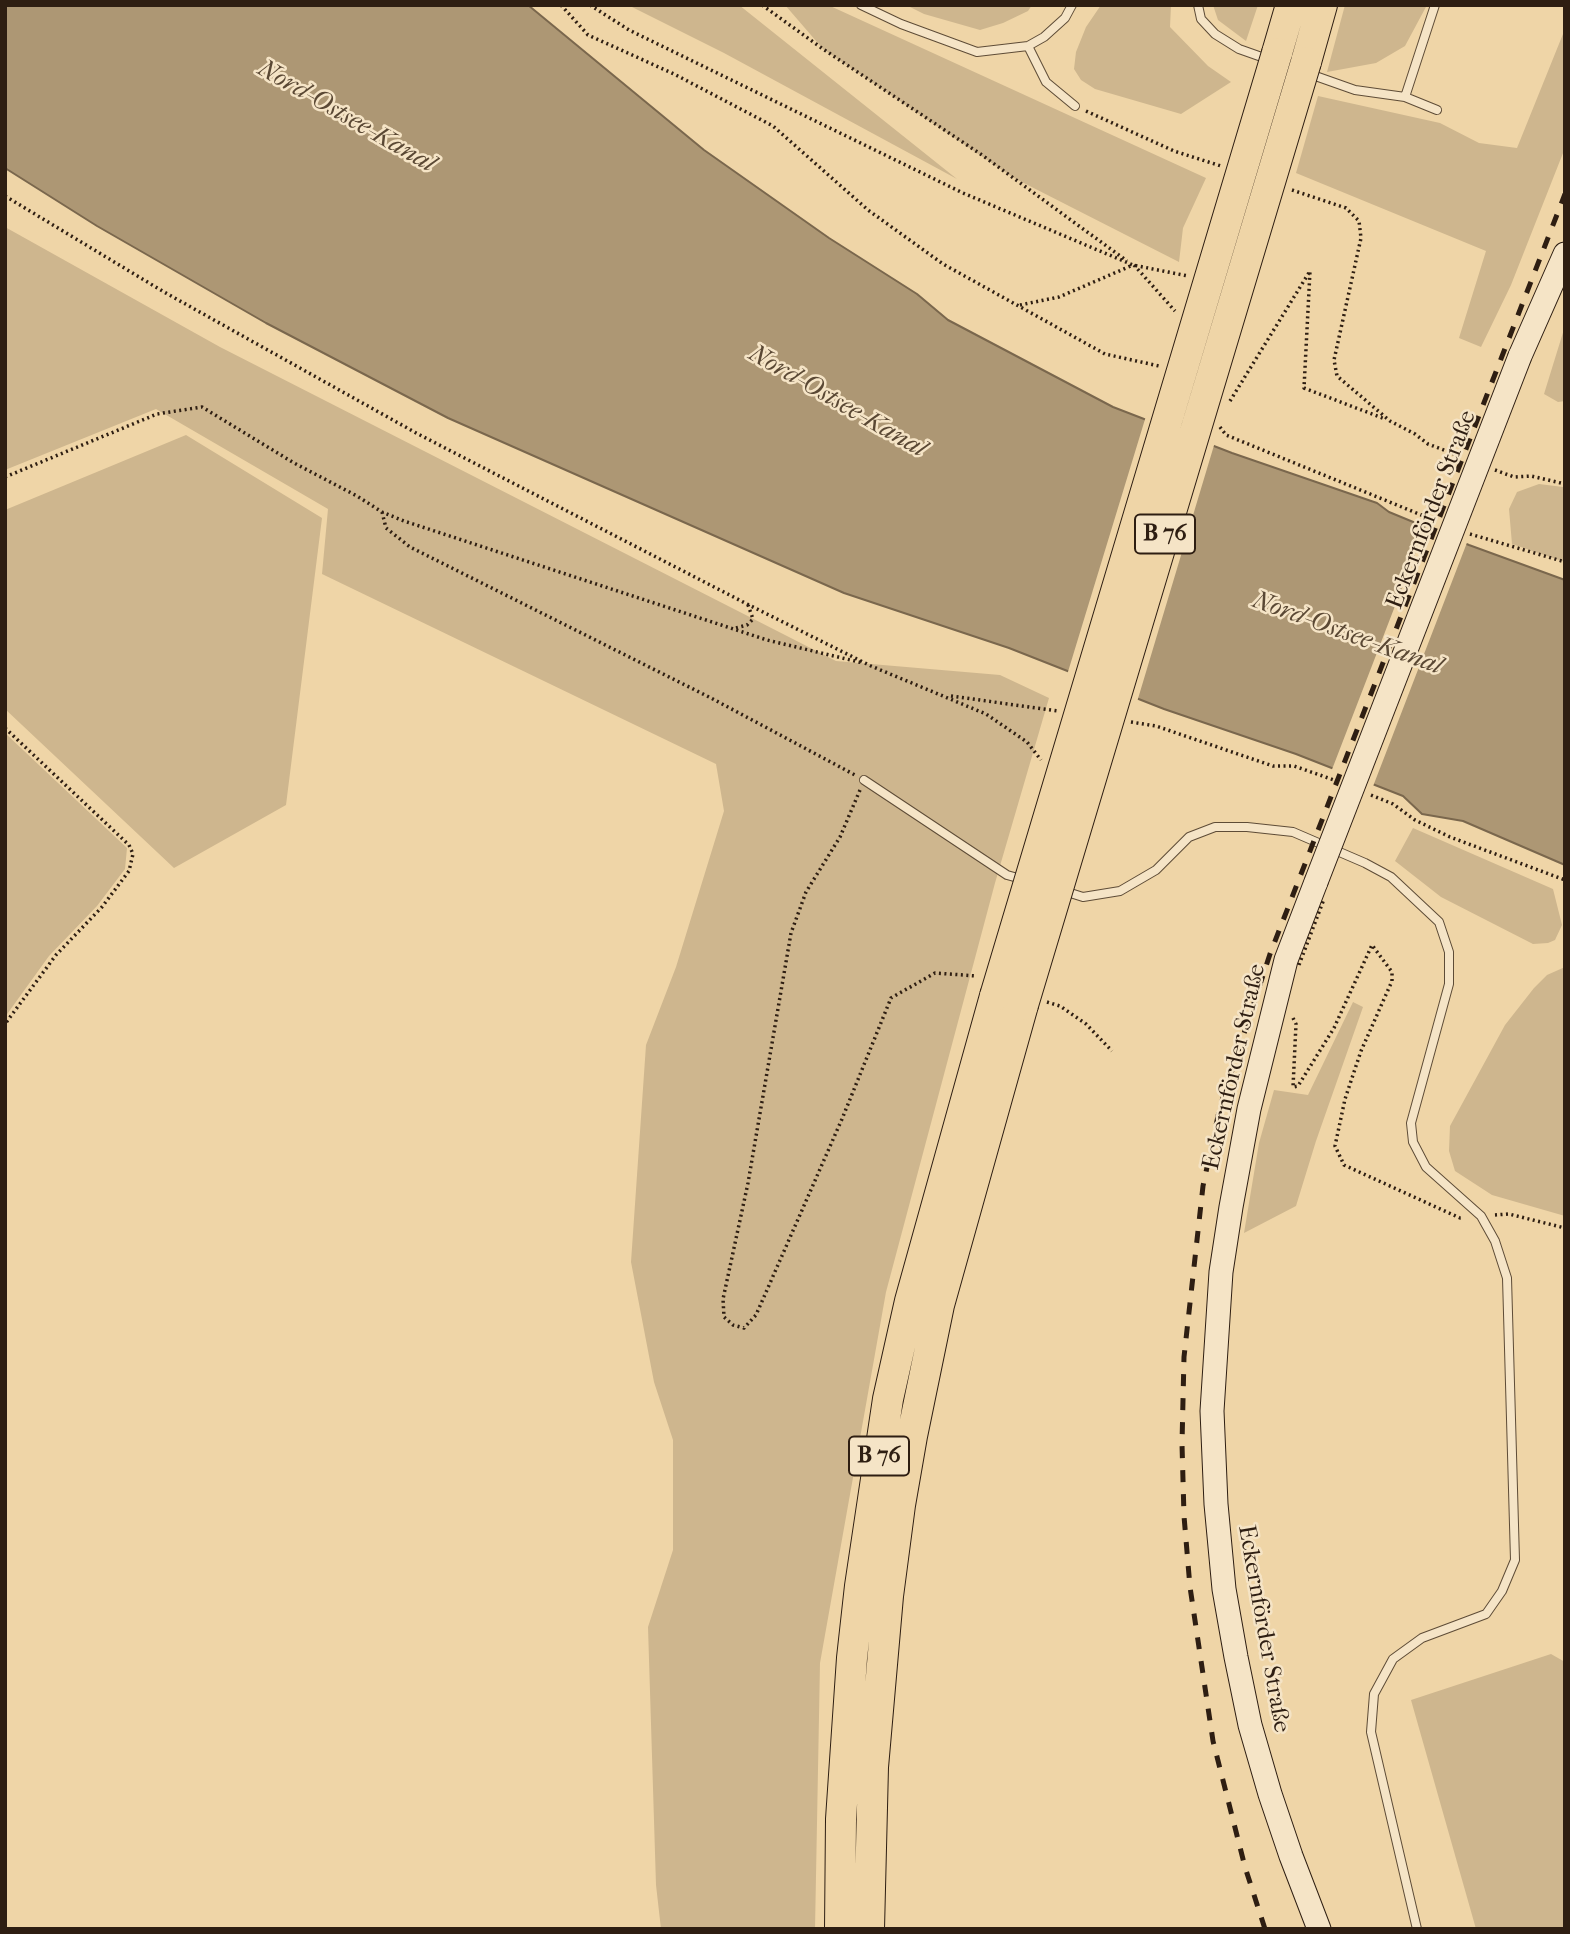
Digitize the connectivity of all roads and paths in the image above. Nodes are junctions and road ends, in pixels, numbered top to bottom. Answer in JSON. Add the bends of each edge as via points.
{"nodes":[{"id":1,"x":561,"y":5,"type":"edge"},
{"id":2,"x":590,"y":5,"type":"edge"},
{"id":3,"x":762,"y":5,"type":"edge"},
{"id":4,"x":861,"y":5,"type":"edge"},
{"id":5,"x":1072,"y":5,"type":"edge"},
{"id":6,"x":1198,"y":5,"type":"edge"},
{"id":7,"x":1291,"y":5,"type":"edge"},
{"id":8,"x":1322,"y":5,"type":"edge"},
{"id":9,"x":1434,"y":5,"type":"edge"},
{"id":10,"x":1028,"y":46,"type":"junction"},
{"id":11,"x":1405,"y":97,"type":"junction"},
{"id":12,"x":1075,"y":106,"type":"dead end"},
{"id":13,"x":1437,"y":110,"type":"dead end"},
{"id":14,"x":5,"y":196,"type":"edge"},
{"id":15,"x":1565,"y":254,"type":"edge"},
{"id":16,"x":1133,"y":265,"type":"junction"},
{"id":17,"x":1200,"y":278,"type":"dead end"},
{"id":18,"x":1018,"y":305,"type":"junction"},
{"id":19,"x":1169,"y":365,"type":"dead end"},
{"id":20,"x":1337,"y":376,"type":"dead end"},
{"id":21,"x":1224,"y":412,"type":"dead end"},
{"id":22,"x":1390,"y":421,"type":"junction"},
{"id":23,"x":1216,"y":424,"type":"dead end"},
{"id":24,"x":1465,"y":458,"type":"dead end"},
{"id":25,"x":1489,"y":468,"type":"dead end"},
{"id":26,"x":5,"y":477,"type":"edge"},
{"id":27,"x":1565,"y":484,"type":"edge"},
{"id":28,"x":1396,"y":505,"type":"dead end"},
{"id":29,"x":382,"y":512,"type":"junction"},
{"id":30,"x":1512,"y":544,"type":"dead end"},
{"id":31,"x":1564,"y":561,"type":"edge"},
{"id":32,"x":747,"y":604,"type":"junction"},
{"id":33,"x":734,"y":629,"type":"junction"},
{"id":34,"x":871,"y":666,"type":"junction"},
{"id":35,"x":942,"y":695,"type":"junction"},
{"id":36,"x":1066,"y":712,"type":"dead end"},
{"id":37,"x":1131,"y":722,"type":"dead end"},
{"id":38,"x":5,"y":728,"type":"edge"},
{"id":39,"x":1047,"y":767,"type":"dead end"},
{"id":40,"x":864,"y":780,"type":"junction"},
{"id":41,"x":1344,"y":784,"type":"dead end"},
{"id":42,"x":1369,"y":794,"type":"dead end"},
{"id":43,"x":1565,"y":880,"type":"edge"},
{"id":44,"x":1372,"y":945,"type":"dead end"},
{"id":45,"x":986,"y":986,"type":"junction"},
{"id":46,"x":1030,"y":1001,"type":"junction"},
{"id":47,"x":1273,"y":1003,"type":"junction"},
{"id":48,"x":5,"y":1024,"type":"edge"},
{"id":49,"x":1112,"y":1051,"type":"dead end"},
{"id":50,"x":840,"y":1929,"type":"edge"},
{"id":51,"x":869,"y":1929,"type":"edge"},
{"id":52,"x":1319,"y":1929,"type":"edge"},
{"id":53,"x":1417,"y":1929,"type":"edge"}],
"edges":[{"from":1,"to":18,"type":"path","via":[[589,35],[773,126],[879,218],[943,264]]},
{"from":2,"to":16,"type":"path","via":[[629,30],[963,193]]},
{"from":3,"to":16,"type":"path"},
{"from":4,"to":10,"type":"lane","via":[[977,52]]},
{"from":5,"to":10,"type":"lane","via":[[1045,37]]},
{"from":6,"to":11,"type":"lane","via":[[1201,19],[1214,34],[1239,49],[1355,90]]},
{"from":7,"to":45,"type":"highway","number":"B 76","bridge":true},
{"from":8,"to":46,"type":"highway","number":"B 76","bridge":true},
{"from":9,"to":11,"type":"lane"},
{"from":10,"to":12,"type":"lane","via":[[1046,82]]},
{"from":11,"to":13,"type":"lane"},
{"from":14,"to":32,"type":"path","via":[[164,292],[418,434]]},
{"from":15,"to":47,"type":"street","name":"Eckernförder Straße","bridge":true,"via":[[1520,356]]},
{"from":16,"to":17,"type":"path"},
{"from":16,"to":18,"type":"path","via":[[1059,297]]},
{"from":18,"to":19,"type":"path","via":[[1105,354]]},
{"from":20,"to":22,"type":"path"},
{"from":21,"to":22,"type":"path","via":[[1310,271],[1304,388]]},
{"from":22,"to":24,"type":"path","via":[[1427,444]]},
{"from":23,"to":28,"type":"path","via":[[1226,435]]},
{"from":25,"to":27,"type":"path","via":[[1514,477]]},
{"from":26,"to":29,"type":"path","via":[[157,414],[202,407]]},
{"from":29,"to":33,"type":"path"},
{"from":29,"to":40,"type":"path","via":[[386,528],[410,547]]},
{"from":30,"to":31,"type":"path"},
{"from":32,"to":33,"type":"path","via":[[752,619]]},
{"from":32,"to":34,"type":"path"},
{"from":33,"to":34,"type":"path"},
{"from":34,"to":35,"type":"path"},
{"from":35,"to":36,"type":"path"},
{"from":35,"to":39,"type":"path","via":[[986,714],[1027,742]]},
{"from":37,"to":41,"type":"path"},
{"from":38,"to":48,"type":"path","via":[[129,845],[133,854],[130,870],[56,955]]},
{"from":40,"to":45,"type":"path","via":[[840,837],[806,892],[791,933],[723,1299],[724,1317],[733,1325],[744,1328],[756,1315],[891,998],[935,973]]},
{"from":40,"to":53,"type":"lane","via":[[1007,874],[1083,897],[1120,891],[1156,870],[1189,837],[1215,827],[1247,827],[1293,832],[1365,863],[1391,877],[1439,922],[1449,952],[1449,984],[1411,1123],[1413,1142],[1426,1167],[1481,1216],[1507,1278],[1515,1560],[1486,1614],[1422,1638],[1393,1659],[1374,1694],[1371,1732]]},
{"from":42,"to":43,"type":"path","via":[[1450,837]]},
{"from":44,"to":47,"type":"path","via":[[1334,1028],[1298,1086],[1293,1087],[1296,1024],[1285,1007]]},
{"from":45,"to":50,"type":"highway","number":"B 76","via":[[888,1399],[852,1658]]},
{"from":46,"to":49,"type":"path","via":[[1060,1006]]},
{"from":46,"to":51,"type":"highway","number":"B 76","via":[[939,1305],[910,1448],[881,1667]]},
{"from":47,"to":52,"type":"street","name":"Eckernförder Straße","via":[[1231,1207],[1215,1338],[1216,1504],[1224,1589],[1250,1725],[1290,1856]]}]}
